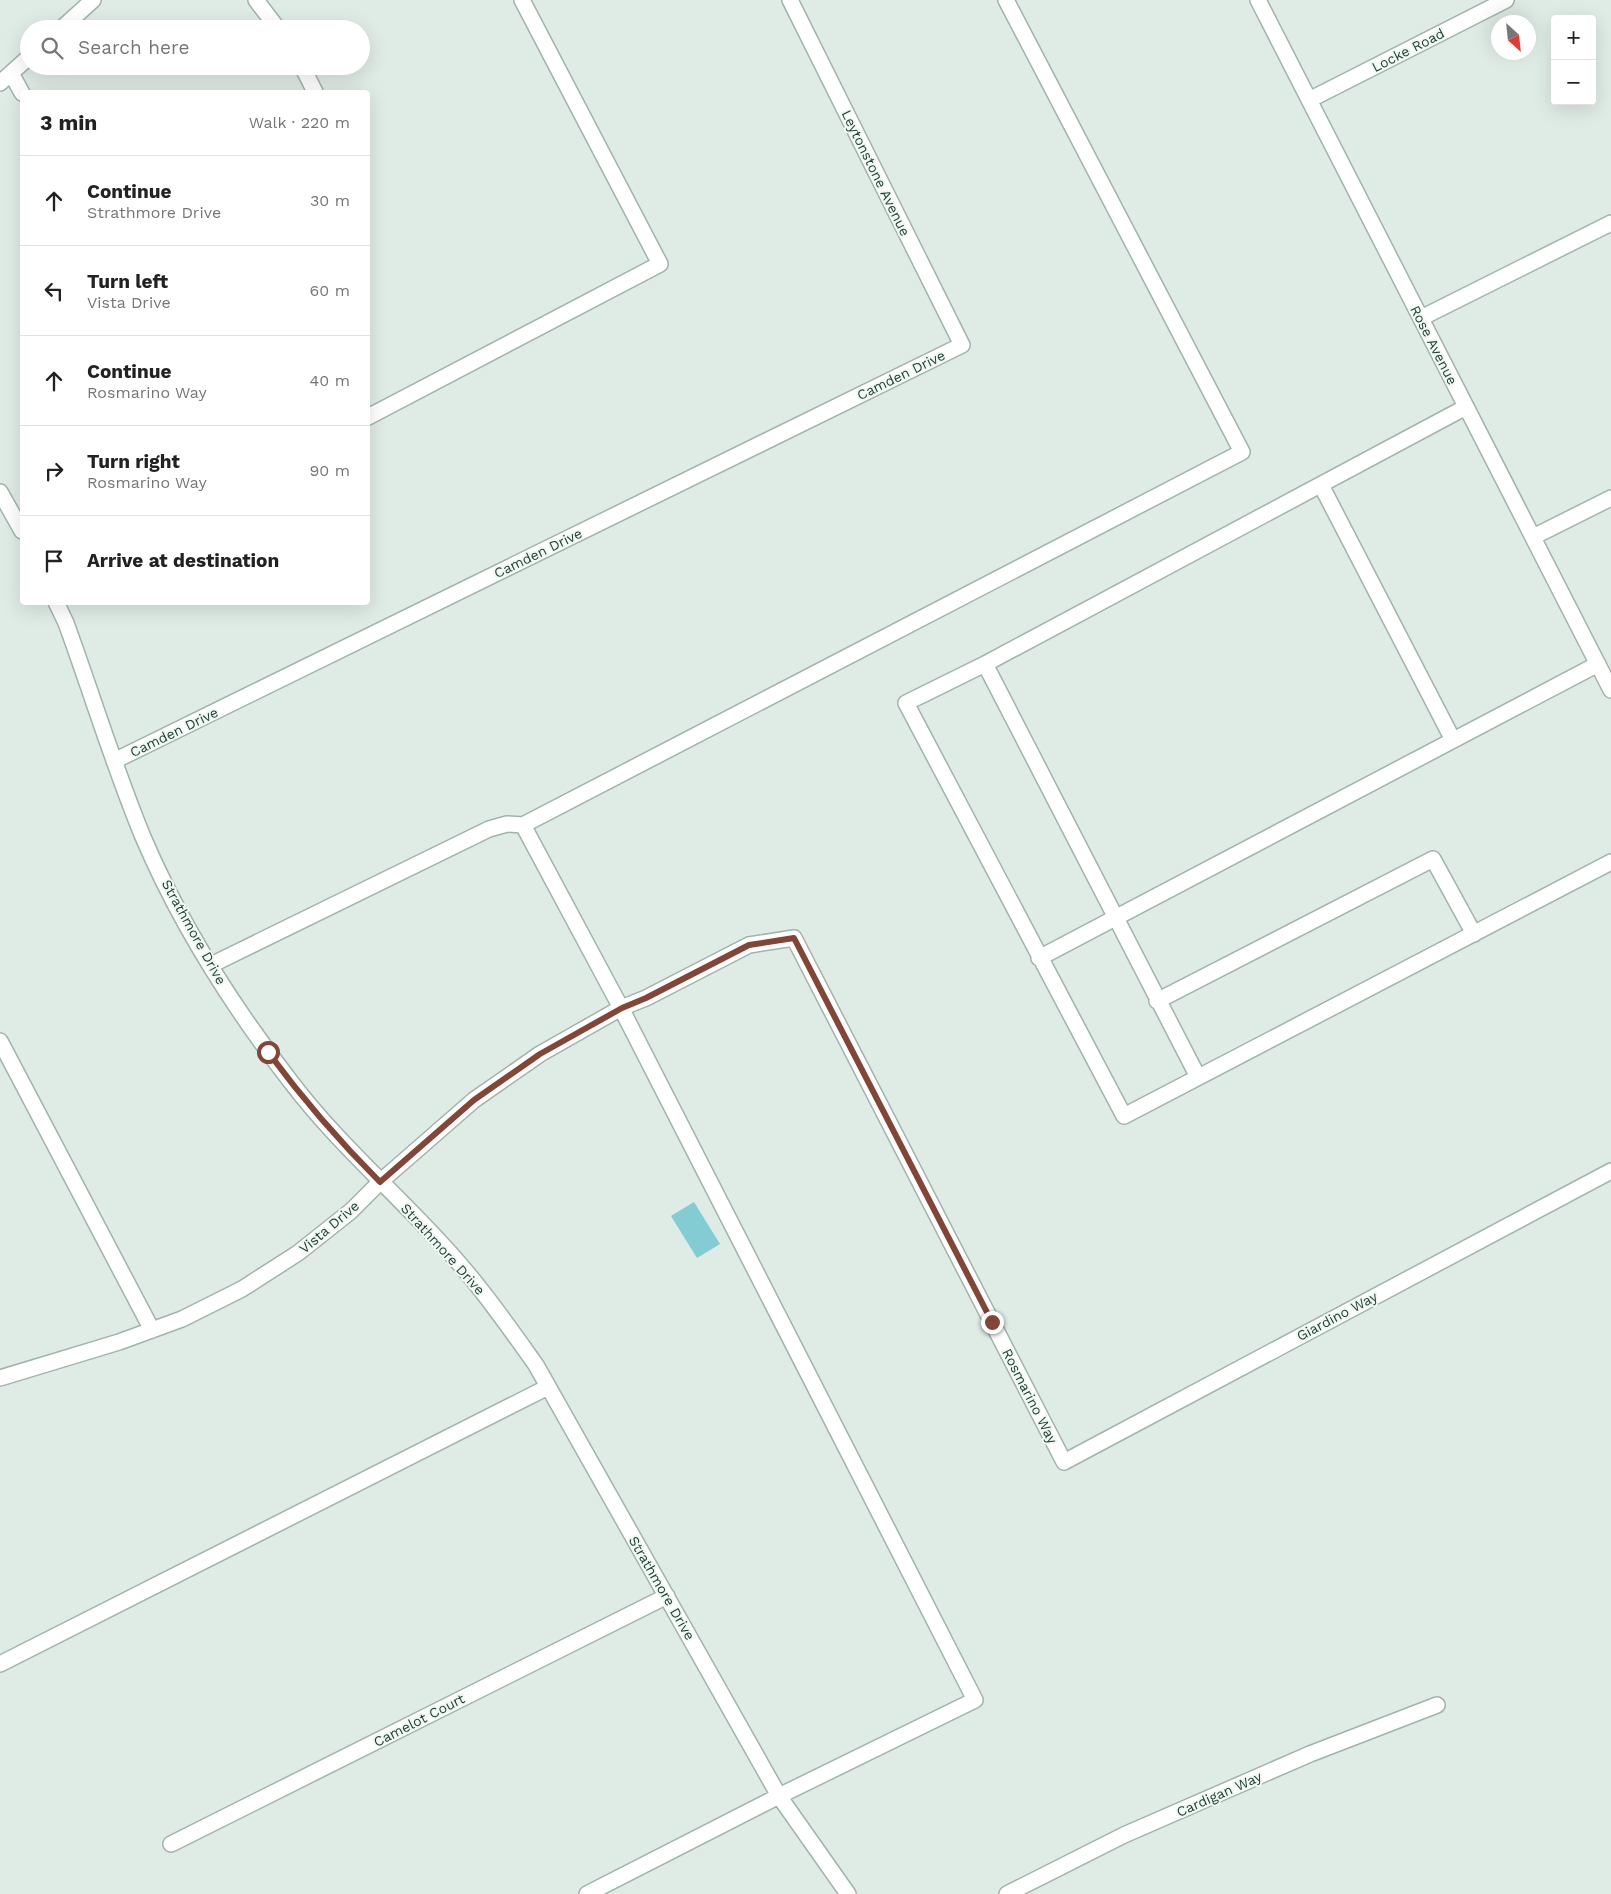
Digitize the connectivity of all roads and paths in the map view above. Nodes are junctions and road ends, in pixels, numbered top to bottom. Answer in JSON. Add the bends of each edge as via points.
{"nodes":[{"id":1,"x":92,"y":0,"type":"edge"},
{"id":2,"x":256,"y":0,"type":"edge"},
{"id":3,"x":522,"y":0,"type":"edge"},
{"id":4,"x":790,"y":0,"type":"edge"},
{"id":5,"x":1006,"y":0,"type":"edge"},
{"id":6,"x":1258,"y":0,"type":"edge"},
{"id":7,"x":1506,"y":0,"type":"edge"},
{"id":8,"x":70,"y":20,"type":"edge"},
{"id":9,"x":271,"y":20,"type":"edge"},
{"id":10,"x":20,"y":65,"type":"edge"},
{"id":11,"x":306,"y":75,"type":"edge"},
{"id":12,"x":6,"y":78,"type":"edge"},
{"id":13,"x":313,"y":90,"type":"edge"},
{"id":14,"x":20,"y":92,"type":"edge"},
{"id":15,"x":1309,"y":100,"type":"junction"},
{"id":16,"x":1611,"y":223,"type":"edge"},
{"id":17,"x":1421,"y":318,"type":"junction"},
{"id":18,"x":962,"y":346,"type":"joint"},
{"id":19,"x":1466,"y":407,"type":"junction"},
{"id":20,"x":370,"y":416,"type":"edge"},
{"id":21,"x":1321,"y":485,"type":"junction"},
{"id":22,"x":0,"y":492,"type":"edge"},
{"id":23,"x":1611,"y":498,"type":"edge"},
{"id":24,"x":20,"y":527,"type":"edge"},
{"id":25,"x":1533,"y":537,"type":"junction"},
{"id":26,"x":57,"y":605,"type":"edge"},
{"id":27,"x":985,"y":664,"type":"junction"},
{"id":28,"x":1598,"y":664,"type":"junction"},
{"id":29,"x":1611,"y":690,"type":"edge"},
{"id":30,"x":1453,"y":740,"type":"junction"},
{"id":31,"x":114,"y":761,"type":"junction"},
{"id":32,"x":524,"y":825,"type":"junction"},
{"id":33,"x":1611,"y":862,"type":"edge"},
{"id":34,"x":1114,"y":918,"type":"junction"},
{"id":35,"x":1474,"y":934,"type":"junction"},
{"id":36,"x":1040,"y":958,"type":"junction"},
{"id":37,"x":211,"y":965,"type":"junction"},
{"id":38,"x":1157,"y":1001,"type":"junction"},
{"id":39,"x":622,"y":1008,"type":"junction"},
{"id":40,"x":0,"y":1041,"type":"edge"},
{"id":41,"x":1198,"y":1077,"type":"junction"},
{"id":42,"x":1611,"y":1171,"type":"edge"},
{"id":43,"x":380,"y":1182,"type":"junction"},
{"id":44,"x":152,"y":1330,"type":"junction"},
{"id":45,"x":0,"y":1378,"type":"edge"},
{"id":46,"x":548,"y":1387,"type":"junction"},
{"id":47,"x":1064,"y":1462,"type":"joint"},
{"id":48,"x":666,"y":1596,"type":"junction"},
{"id":49,"x":0,"y":1664,"type":"edge"},
{"id":50,"x":1436,"y":1705,"type":"dead end"},
{"id":51,"x":779,"y":1796,"type":"junction"},
{"id":52,"x":171,"y":1844,"type":"dead end"},
{"id":53,"x":587,"y":1894,"type":"edge"},
{"id":54,"x":848,"y":1894,"type":"edge"},
{"id":55,"x":1007,"y":1894,"type":"edge"}],
"edges":[{"from":1,"to":8,"type":"street"},
{"from":2,"to":9,"type":"street"},
{"from":3,"to":20,"type":"street","via":[[660,264]]},
{"from":4,"to":18,"type":"street","name":"Leytonstone Avenue"},
{"from":5,"to":32,"type":"street","via":[[1242,452]]},
{"from":6,"to":15,"type":"street","name":"Rose Avenue"},
{"from":7,"to":15,"type":"street","name":"Locke Road"},
{"from":10,"to":12,"type":"street"},
{"from":11,"to":13,"type":"street"},
{"from":12,"to":14,"type":"street"},
{"from":15,"to":17,"type":"street","name":"Rose Avenue"},
{"from":16,"to":17,"type":"street"},
{"from":17,"to":19,"type":"street","name":"Rose Avenue"},
{"from":18,"to":31,"type":"street","name":"Camden Drive"},
{"from":19,"to":21,"type":"street"},
{"from":19,"to":25,"type":"street","name":"Rose Avenue"},
{"from":21,"to":27,"type":"street"},
{"from":21,"to":30,"type":"street"},
{"from":22,"to":24,"type":"street"},
{"from":23,"to":25,"type":"street"},
{"from":25,"to":28,"type":"street","name":"Rose Avenue"},
{"from":26,"to":31,"type":"street","name":"Strathmore Drive"},
{"from":27,"to":34,"type":"street"},
{"from":27,"to":36,"type":"street","via":[[906,703]]},
{"from":28,"to":29,"type":"street","name":"Rose Avenue"},
{"from":28,"to":30,"type":"street"},
{"from":30,"to":34,"type":"street"},
{"from":31,"to":37,"type":"street","name":"Strathmore Drive","via":[[144,839],[188,928]]},
{"from":32,"to":37,"type":"street","via":[[507,824],[480,833]]},
{"from":32,"to":39,"type":"street"},
{"from":33,"to":35,"type":"street"},
{"from":34,"to":36,"type":"street"},
{"from":34,"to":38,"type":"street"},
{"from":35,"to":38,"type":"street","via":[[1433,859]]},
{"from":35,"to":41,"type":"street"},
{"from":36,"to":41,"type":"street","via":[[1124,1116]]},
{"from":37,"to":43,"type":"street","name":"Strathmore Drive","via":[[245,1020],[292,1084]]},
{"from":38,"to":41,"type":"street"},
{"from":39,"to":43,"type":"street","name":"Vista Drive","via":[[540,1054],[474,1100]]},
{"from":39,"to":47,"type":"street","name":"Rosmarino Way","via":[[749,945],[794,938]]},
{"from":39,"to":51,"type":"street","via":[[975,1700]]},
{"from":40,"to":44,"type":"street"},
{"from":42,"to":47,"type":"street","name":"Giardino Way"},
{"from":43,"to":44,"type":"street","name":"Vista Drive","via":[[351,1211],[282,1263],[234,1294]]},
{"from":43,"to":46,"type":"street","name":"Strathmore Drive","via":[[441,1242],[491,1302]]},
{"from":44,"to":45,"type":"street","name":"Vista Drive"},
{"from":46,"to":48,"type":"street","name":"Strathmore Drive"},
{"from":46,"to":49,"type":"street"},
{"from":48,"to":51,"type":"street","name":"Strathmore Drive"},
{"from":48,"to":52,"type":"street","name":"Camelot Court"},
{"from":50,"to":55,"type":"street","name":"Cardigan Way","via":[[1310,1754],[1142,1828]]},
{"from":51,"to":53,"type":"street"},
{"from":51,"to":54,"type":"street","name":"Strathmore Drive"}]}
